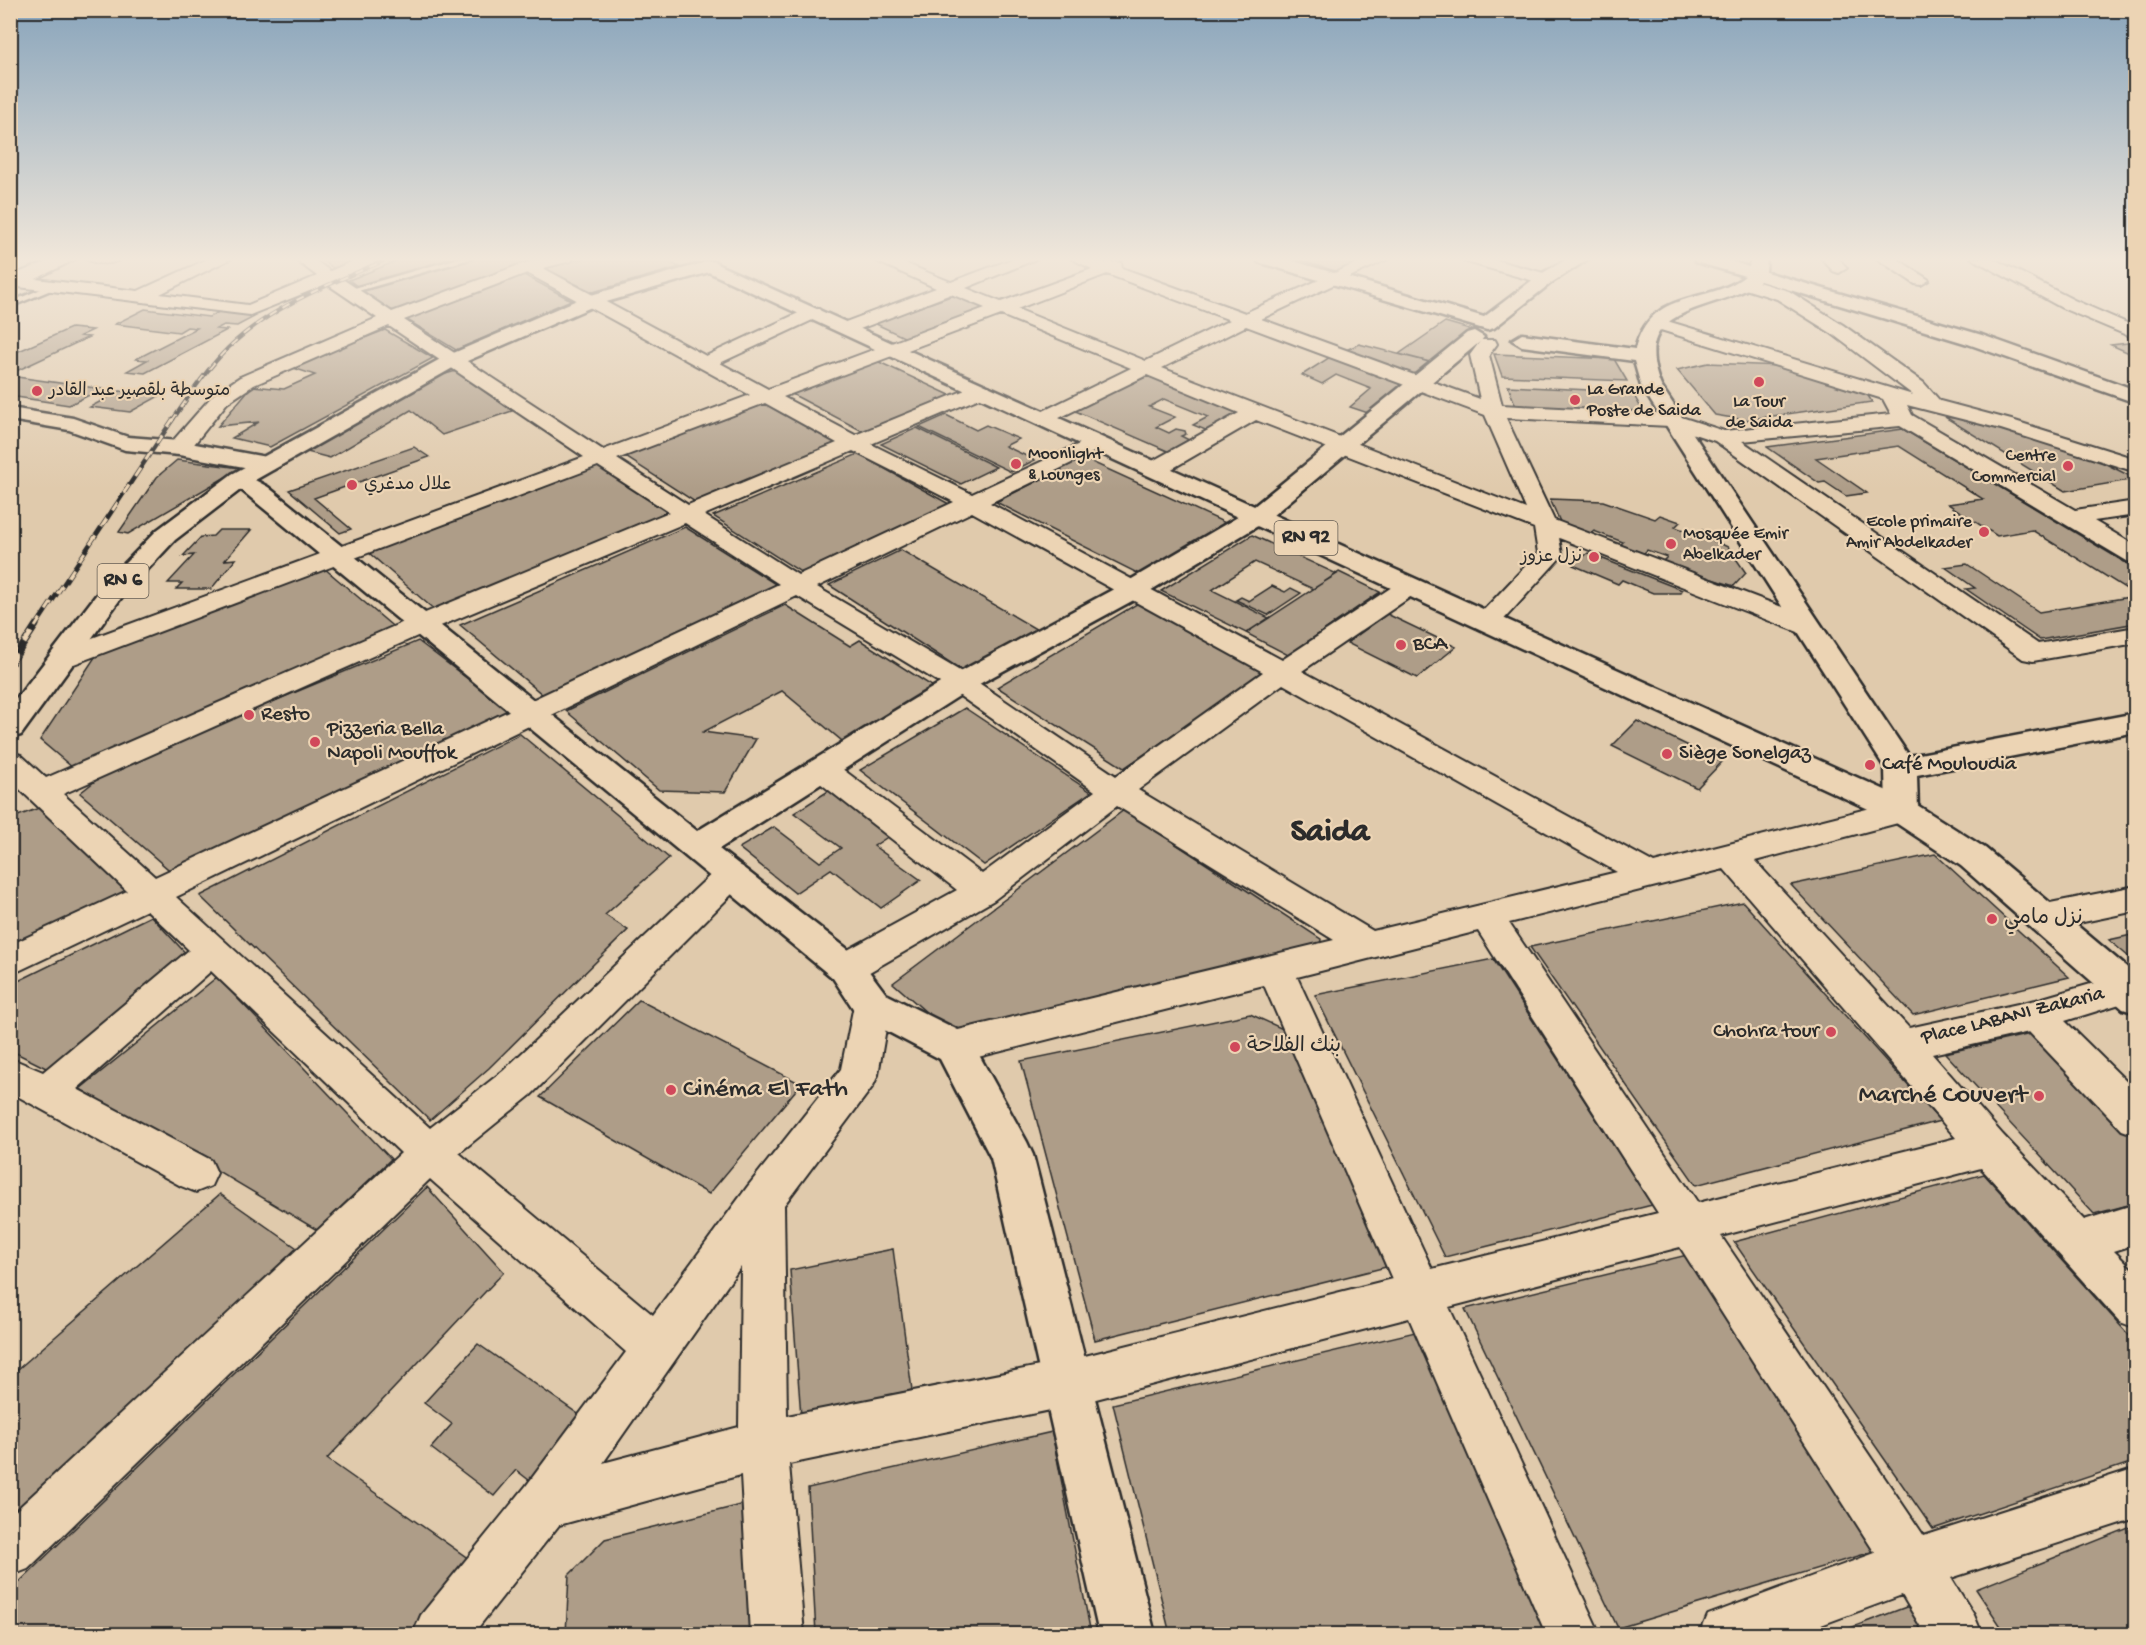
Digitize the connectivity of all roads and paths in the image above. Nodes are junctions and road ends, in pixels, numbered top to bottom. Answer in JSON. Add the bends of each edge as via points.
{"nodes":[{"id":1,"x":354,"y":335,"type":"edge"},
{"id":2,"x":414,"y":335,"type":"edge"},
{"id":3,"x":512,"y":335,"type":"edge"},
{"id":4,"x":653,"y":335,"type":"edge"},
{"id":5,"x":765,"y":335,"type":"edge"},
{"id":6,"x":861,"y":335,"type":"edge"},
{"id":7,"x":927,"y":335,"type":"edge"},
{"id":8,"x":1067,"y":335,"type":"edge"},
{"id":9,"x":1215,"y":335,"type":"edge"},
{"id":10,"x":1286,"y":335,"type":"edge"},
{"id":11,"x":1472,"y":335,"type":"edge"},
{"id":12,"x":1484,"y":335,"type":"edge"},
{"id":13,"x":1491,"y":335,"type":"edge"},
{"id":14,"x":1515,"y":335,"type":"edge"},
{"id":15,"x":1652,"y":335,"type":"edge"},
{"id":16,"x":1695,"y":335,"type":"edge"},
{"id":17,"x":1845,"y":335,"type":"edge"},
{"id":18,"x":1964,"y":335,"type":"edge"},
{"id":19,"x":1986,"y":335,"type":"edge"},
{"id":20,"x":1480,"y":338,"type":"junction"},
{"id":21,"x":891,"y":348,"type":"junction"},
{"id":22,"x":1642,"y":356,"type":"junction"},
{"id":23,"x":451,"y":361,"type":"junction"},
{"id":24,"x":705,"y":363,"type":"junction"},
{"id":25,"x":1148,"y":368,"type":"junction"},
{"id":26,"x":1419,"y":382,"type":"junction"},
{"id":27,"x":2136,"y":388,"type":"edge"},
{"id":28,"x":982,"y":390,"type":"junction"},
{"id":29,"x":1891,"y":395,"type":"junction"},
{"id":30,"x":765,"y":396,"type":"junction"},
{"id":31,"x":2136,"y":397,"type":"edge"},
{"id":32,"x":1934,"y":406,"type":"junction"},
{"id":33,"x":1493,"y":411,"type":"junction"},
{"id":34,"x":1256,"y":412,"type":"junction"},
{"id":35,"x":10,"y":414,"type":"edge"},
{"id":36,"x":1044,"y":418,"type":"junction"},
{"id":37,"x":1672,"y":420,"type":"junction"},
{"id":38,"x":1904,"y":420,"type":"junction"},
{"id":39,"x":1722,"y":436,"type":"junction"},
{"id":40,"x":1097,"y":443,"type":"junction"},
{"id":41,"x":855,"y":444,"type":"junction"},
{"id":42,"x":1340,"y":445,"type":"junction"},
{"id":43,"x":179,"y":448,"type":"junction"},
{"id":44,"x":602,"y":458,"type":"junction"},
{"id":45,"x":2136,"y":466,"type":"edge"},
{"id":46,"x":1155,"y":469,"type":"junction"},
{"id":47,"x":254,"y":472,"type":"junction"},
{"id":48,"x":973,"y":503,"type":"junction"},
{"id":49,"x":2136,"y":508,"type":"edge"},
{"id":50,"x":687,"y":512,"type":"junction"},
{"id":51,"x":1257,"y":516,"type":"junction"},
{"id":52,"x":2071,"y":518,"type":"junction"},
{"id":53,"x":1545,"y":525,"type":"junction"},
{"id":54,"x":337,"y":555,"type":"junction"},
{"id":55,"x":2136,"y":556,"type":"edge"},
{"id":56,"x":798,"y":586,"type":"junction"},
{"id":57,"x":1410,"y":586,"type":"junction"},
{"id":58,"x":1134,"y":589,"type":"junction"},
{"id":59,"x":1488,"y":621,"type":"junction"},
{"id":60,"x":422,"y":624,"type":"junction"},
{"id":61,"x":1807,"y":626,"type":"junction"},
{"id":62,"x":2136,"y":635,"type":"edge"},
{"id":63,"x":64,"y":658,"type":"junction"},
{"id":64,"x":1283,"y":671,"type":"junction"},
{"id":65,"x":960,"y":683,"type":"junction"},
{"id":66,"x":531,"y":715,"type":"junction"},
{"id":67,"x":2134,"y":724,"type":"edge"},
{"id":68,"x":10,"y":728,"type":"edge"},
{"id":69,"x":10,"y":762,"type":"edge"},
{"id":70,"x":1901,"y":768,"type":"junction"},
{"id":71,"x":822,"y":769,"type":"junction"},
{"id":72,"x":42,"y":791,"type":"junction"},
{"id":73,"x":1116,"y":791,"type":"junction"},
{"id":74,"x":1902,"y":811,"type":"junction"},
{"id":75,"x":695,"y":848,"type":"junction"},
{"id":76,"x":1731,"y":856,"type":"junction"},
{"id":77,"x":731,"y":875,"type":"junction"},
{"id":78,"x":1651,"y":876,"type":"junction"},
{"id":79,"x":982,"y":891,"type":"junction"},
{"id":80,"x":153,"y":893,"type":"junction"},
{"id":81,"x":2136,"y":898,"type":"edge"},
{"id":82,"x":1486,"y":916,"type":"junction"},
{"id":83,"x":2045,"y":917,"type":"junction"},
{"id":84,"x":1369,"y":945,"type":"junction"},
{"id":85,"x":213,"y":949,"type":"junction"},
{"id":86,"x":10,"y":961,"type":"edge"},
{"id":87,"x":846,"y":968,"type":"junction"},
{"id":88,"x":1275,"y":968,"type":"junction"},
{"id":89,"x":2130,"y":993,"type":"edge"},
{"id":90,"x":872,"y":1005,"type":"junction"},
{"id":91,"x":2036,"y":1016,"type":"junction"},
{"id":92,"x":1901,"y":1045,"type":"junction"},
{"id":93,"x":954,"y":1047,"type":"junction"},
{"id":94,"x":10,"y":1074,"type":"edge"},
{"id":95,"x":47,"y":1092,"type":"junction"},
{"id":96,"x":2136,"y":1118,"type":"edge"},
{"id":97,"x":1989,"y":1148,"type":"junction"},
{"id":98,"x":429,"y":1154,"type":"junction"},
{"id":99,"x":196,"y":1173,"type":"dead end"},
{"id":100,"x":763,"y":1200,"type":"junction"},
{"id":101,"x":2136,"y":1224,"type":"edge"},
{"id":102,"x":1688,"y":1227,"type":"junction"},
{"id":103,"x":2077,"y":1242,"type":"junction"},
{"id":104,"x":1420,"y":1293,"type":"junction"},
{"id":105,"x":2136,"y":1306,"type":"edge"},
{"id":106,"x":656,"y":1348,"type":"junction"},
{"id":107,"x":1065,"y":1384,"type":"junction"},
{"id":108,"x":763,"y":1445,"type":"junction"},
{"id":109,"x":2136,"y":1493,"type":"edge"},
{"id":110,"x":544,"y":1504,"type":"junction"},
{"id":111,"x":10,"y":1551,"type":"edge"},
{"id":112,"x":1913,"y":1565,"type":"junction"},
{"id":113,"x":440,"y":1635,"type":"edge"},
{"id":114,"x":777,"y":1635,"type":"edge"},
{"id":115,"x":1127,"y":1635,"type":"edge"},
{"id":116,"x":1573,"y":1635,"type":"edge"},
{"id":117,"x":1727,"y":1635,"type":"edge"},
{"id":118,"x":1955,"y":1635,"type":"edge"}],
"edges":[{"from":1,"to":43,"type":"street","via":[[247,381],[219,399]]},
{"from":2,"to":23,"type":"street"},
{"from":3,"to":23,"type":"main road","number":"RN 6"},
{"from":4,"to":24,"type":"street"},
{"from":5,"to":24,"type":"street"},
{"from":6,"to":21,"type":"main road","number":"RN 92"},
{"from":7,"to":21,"type":"street"},
{"from":8,"to":25,"type":"street"},
{"from":9,"to":25,"type":"street"},
{"from":10,"to":26,"type":"street"},
{"from":11,"to":20,"type":"main road"},
{"from":12,"to":20,"type":"main road"},
{"from":13,"to":20,"type":"main road"},
{"from":14,"to":22,"type":"main road","via":[[1522,340]]},
{"from":15,"to":22,"type":"main road"},
{"from":16,"to":29,"type":"street"},
{"from":17,"to":32,"type":"street","via":[[1917,387]]},
{"from":18,"to":31,"type":"main road"},
{"from":19,"to":27,"type":"main road"},
{"from":20,"to":26,"type":"main road"},
{"from":20,"to":33,"type":"street"},
{"from":21,"to":28,"type":"main road","number":"RN 92"},
{"from":21,"to":30,"type":"street"},
{"from":22,"to":37,"type":"main road","via":[[1651,386]]},
{"from":23,"to":44,"type":"street"},
{"from":23,"to":47,"type":"main road","number":"RN 6"},
{"from":24,"to":30,"type":"street"},
{"from":25,"to":34,"type":"street"},
{"from":25,"to":36,"type":"street"},
{"from":26,"to":33,"type":"street"},
{"from":26,"to":42,"type":"main road"},
{"from":28,"to":36,"type":"main road","number":"RN 92"},
{"from":28,"to":41,"type":"street"},
{"from":29,"to":32,"type":"street"},
{"from":29,"to":38,"type":"street"},
{"from":30,"to":41,"type":"street"},
{"from":30,"to":44,"type":"street"},
{"from":32,"to":45,"type":"street"},
{"from":33,"to":37,"type":"street"},
{"from":33,"to":53,"type":"street"},
{"from":34,"to":42,"type":"street"},
{"from":34,"to":46,"type":"street"},
{"from":35,"to":43,"type":"main road","via":[[73,424],[125,443]]},
{"from":36,"to":40,"type":"main road","number":"RN 92"},
{"from":37,"to":39,"type":"street"},
{"from":37,"to":61,"type":"main road"},
{"from":38,"to":39,"type":"street"},
{"from":38,"to":52,"type":"street"},
{"from":39,"to":62,"type":"street","via":[[2033,653]]},
{"from":40,"to":46,"type":"main road","number":"RN 92"},
{"from":40,"to":48,"type":"street"},
{"from":41,"to":48,"type":"street"},
{"from":41,"to":50,"type":"street"},
{"from":42,"to":51,"type":"main road"},
{"from":42,"to":53,"type":"street"},
{"from":43,"to":47,"type":"main road"},
{"from":44,"to":50,"type":"street"},
{"from":44,"to":54,"type":"street"},
{"from":46,"to":51,"type":"main road","number":"RN 92"},
{"from":47,"to":54,"type":"main road","via":[[260,492]]},
{"from":47,"to":63,"type":"main road","number":"RN 6","via":[[166,535],[112,592]]},
{"from":48,"to":56,"type":"street"},
{"from":48,"to":58,"type":"street"},
{"from":49,"to":52,"type":"street"},
{"from":50,"to":56,"type":"street"},
{"from":50,"to":60,"type":"street"},
{"from":51,"to":57,"type":"main road","number":"RN 92"},
{"from":51,"to":58,"type":"main road"},
{"from":52,"to":55,"type":"street"},
{"from":53,"to":59,"type":"street","via":[[1550,554]]},
{"from":53,"to":61,"type":"street"},
{"from":54,"to":60,"type":"main road"},
{"from":54,"to":63,"type":"street"},
{"from":56,"to":65,"type":"street"},
{"from":56,"to":66,"type":"street"},
{"from":57,"to":59,"type":"main road","number":"RN 92"},
{"from":57,"to":64,"type":"street"},
{"from":58,"to":64,"type":"street"},
{"from":58,"to":65,"type":"main road"},
{"from":59,"to":74,"type":"main road","number":"RN 92"},
{"from":60,"to":66,"type":"main road"},
{"from":60,"to":72,"type":"street"},
{"from":61,"to":70,"type":"main road"},
{"from":63,"to":68,"type":"main road","number":"RN 6"},
{"from":64,"to":73,"type":"street"},
{"from":64,"to":78,"type":"street"},
{"from":65,"to":71,"type":"main road"},
{"from":65,"to":73,"type":"street"},
{"from":66,"to":75,"type":"main road"},
{"from":66,"to":80,"type":"street"},
{"from":67,"to":70,"type":"main road"},
{"from":69,"to":72,"type":"street"},
{"from":70,"to":74,"type":"main road"},
{"from":71,"to":75,"type":"main road"},
{"from":71,"to":79,"type":"street"},
{"from":72,"to":80,"type":"street"},
{"from":73,"to":79,"type":"street"},
{"from":73,"to":84,"type":"street"},
{"from":74,"to":76,"type":"street"},
{"from":74,"to":83,"type":"main road","number":"RN 92","via":[[1973,857]]},
{"from":75,"to":77,"type":"main road"},
{"from":76,"to":78,"type":"street"},
{"from":76,"to":92,"type":"street"},
{"from":77,"to":87,"type":"main road"},
{"from":77,"to":98,"type":"street","via":[[517,1083]]},
{"from":78,"to":82,"type":"street"},
{"from":79,"to":87,"type":"street"},
{"from":80,"to":85,"type":"street"},
{"from":80,"to":86,"type":"street"},
{"from":81,"to":83,"type":"street"},
{"from":82,"to":84,"type":"street"},
{"from":82,"to":102,"type":"street"},
{"from":83,"to":89,"type":"main road","number":"RN 92"},
{"from":84,"to":88,"type":"street"},
{"from":85,"to":95,"type":"street"},
{"from":85,"to":98,"type":"street"},
{"from":87,"to":90,"type":"main road"},
{"from":88,"to":93,"type":"street"},
{"from":88,"to":104,"type":"street"},
{"from":89,"to":91,"type":"street","name":"Place LABANI Zakaria"},
{"from":90,"to":93,"type":"main road"},
{"from":90,"to":100,"type":"street","via":[[859,1075]]},
{"from":91,"to":92,"type":"street","name":"Place LABANI Zakaria"},
{"from":91,"to":96,"type":"street"},
{"from":92,"to":97,"type":"street"},
{"from":93,"to":107,"type":"main road","via":[[1012,1155]]},
{"from":94,"to":95,"type":"street"},
{"from":95,"to":99,"type":"street"},
{"from":97,"to":102,"type":"street"},
{"from":97,"to":103,"type":"street"},
{"from":98,"to":106,"type":"street"},
{"from":98,"to":111,"type":"street"},
{"from":100,"to":106,"type":"street"},
{"from":100,"to":108,"type":"street"},
{"from":101,"to":103,"type":"street"},
{"from":102,"to":104,"type":"street"},
{"from":102,"to":112,"type":"street"},
{"from":103,"to":105,"type":"street"},
{"from":104,"to":107,"type":"street"},
{"from":104,"to":116,"type":"street"},
{"from":106,"to":110,"type":"street"},
{"from":107,"to":108,"type":"street"},
{"from":107,"to":115,"type":"main road"},
{"from":108,"to":110,"type":"street"},
{"from":108,"to":114,"type":"street"},
{"from":109,"to":112,"type":"street"},
{"from":110,"to":113,"type":"street"},
{"from":112,"to":117,"type":"street"},
{"from":112,"to":118,"type":"street"}]}
